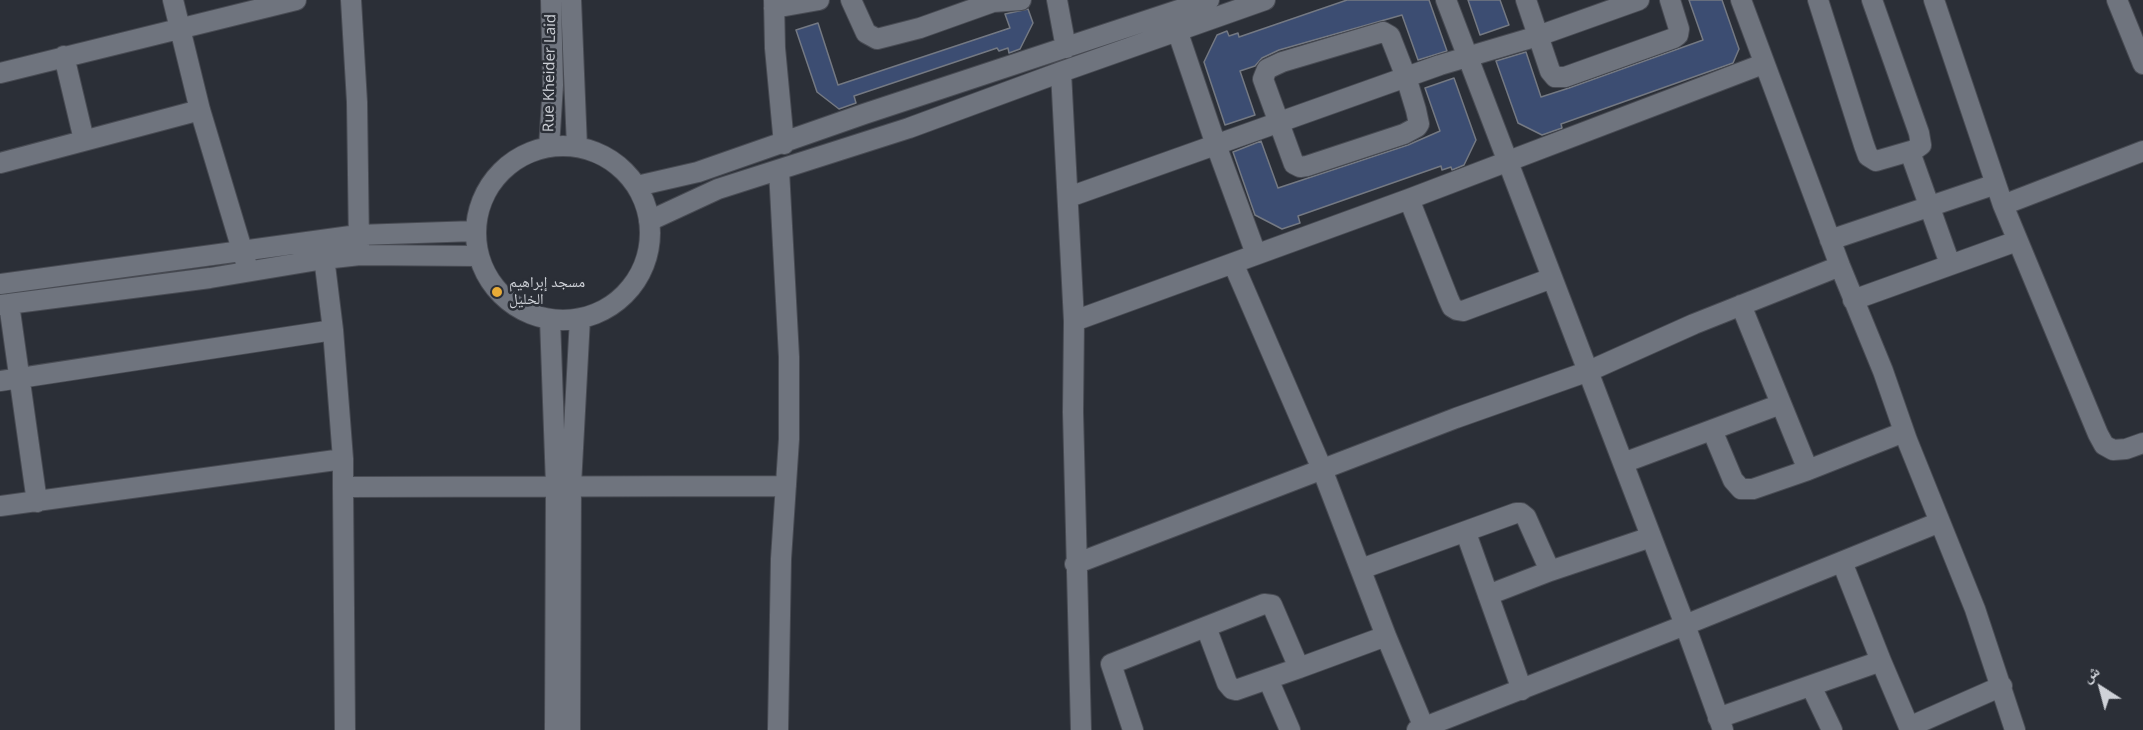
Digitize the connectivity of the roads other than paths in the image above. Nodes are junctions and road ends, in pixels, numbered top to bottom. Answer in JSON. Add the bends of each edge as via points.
{"nodes":[{"id":1,"x":173,"y":0,"type":"edge"},
{"id":2,"x":296,"y":0,"type":"edge"},
{"id":3,"x":351,"y":0,"type":"edge"},
{"id":4,"x":551,"y":0,"type":"edge"},
{"id":5,"x":571,"y":0,"type":"edge"},
{"id":6,"x":819,"y":0,"type":"edge"},
{"id":7,"x":852,"y":0,"type":"edge"},
{"id":8,"x":1021,"y":0,"type":"edge"},
{"id":9,"x":1057,"y":0,"type":"edge"},
{"id":10,"x":1209,"y":0,"type":"edge"},
{"id":11,"x":1265,"y":0,"type":"edge"},
{"id":12,"x":1446,"y":0,"type":"edge"},
{"id":13,"x":1526,"y":0,"type":"edge"},
{"id":14,"x":1639,"y":0,"type":"edge"},
{"id":15,"x":1670,"y":0,"type":"edge"},
{"id":16,"x":1741,"y":0,"type":"edge"},
{"id":17,"x":1818,"y":0,"type":"edge"},
{"id":18,"x":1872,"y":0,"type":"edge"},
{"id":19,"x":1934,"y":0,"type":"edge"},
{"id":20,"x":2116,"y":0,"type":"edge"},
{"id":21,"x":993,"y":1,"type":"edge"},
{"id":22,"x":774,"y":4,"type":"edge"},
{"id":23,"x":179,"y":28,"type":"junction"},
{"id":24,"x":1177,"y":30,"type":"junction"},
{"id":25,"x":1538,"y":36,"type":"junction"},
{"id":26,"x":1066,"y":48,"type":"junction"},
{"id":27,"x":64,"y":56,"type":"junction"},
{"id":28,"x":1467,"y":57,"type":"junction"},
{"id":29,"x":1763,"y":64,"type":"junction"},
{"id":30,"x":2143,"y":64,"type":"edge"},
{"id":31,"x":1061,"y":72,"type":"junction"},
{"id":32,"x":0,"y":73,"type":"edge"},
{"id":33,"x":1406,"y":77,"type":"junction"},
{"id":34,"x":200,"y":110,"type":"junction"},
{"id":35,"x":1280,"y":123,"type":"junction"},
{"id":36,"x":84,"y":140,"type":"junction"},
{"id":37,"x":784,"y":144,"type":"junction"},
{"id":38,"x":1216,"y":145,"type":"junction"},
{"id":39,"x":549,"y":147,"type":"junction"},
{"id":40,"x":577,"y":147,"type":"junction"},
{"id":41,"x":2143,"y":151,"type":"edge"},
{"id":42,"x":1910,"y":152,"type":"junction"},
{"id":43,"x":1507,"y":161,"type":"junction"},
{"id":44,"x":0,"y":163,"type":"edge"},
{"id":45,"x":779,"y":170,"type":"junction"},
{"id":46,"x":1996,"y":184,"type":"junction"},
{"id":47,"x":637,"y":186,"type":"junction"},
{"id":48,"x":1069,"y":197,"type":"junction"},
{"id":49,"x":1409,"y":199,"type":"junction"},
{"id":50,"x":2003,"y":206,"type":"junction"},
{"id":51,"x":1930,"y":207,"type":"junction"},
{"id":52,"x":649,"y":221,"type":"junction"},
{"id":53,"x":476,"y":231,"type":"junction"},
{"id":54,"x":358,"y":235,"type":"junction"},
{"id":55,"x":1830,"y":240,"type":"junction"},
{"id":56,"x":2017,"y":241,"type":"junction"},
{"id":57,"x":323,"y":250,"type":"junction"},
{"id":58,"x":243,"y":252,"type":"junction"},
{"id":59,"x":1256,"y":254,"type":"junction"},
{"id":60,"x":360,"y":255,"type":"junction"},
{"id":61,"x":478,"y":256,"type":"junction"},
{"id":62,"x":1233,"y":263,"type":"junction"},
{"id":63,"x":1950,"y":264,"type":"junction"},
{"id":64,"x":1840,"y":266,"type":"junction"},
{"id":65,"x":249,"y":272,"type":"junction"},
{"id":66,"x":1552,"y":278,"type":"junction"},
{"id":67,"x":0,"y":284,"type":"edge"},
{"id":68,"x":1853,"y":300,"type":"junction"},
{"id":69,"x":5,"y":305,"type":"edge"},
{"id":70,"x":1742,"y":305,"type":"junction"},
{"id":71,"x":580,"y":318,"type":"junction"},
{"id":72,"x":550,"y":319,"type":"junction"},
{"id":73,"x":1074,"y":321,"type":"junction"},
{"id":74,"x":333,"y":330,"type":"junction"},
{"id":75,"x":1588,"y":371,"type":"junction"},
{"id":76,"x":9,"y":380,"type":"edge"},
{"id":77,"x":1781,"y":404,"type":"junction"},
{"id":78,"x":1712,"y":430,"type":"junction"},
{"id":79,"x":1904,"y":432,"type":"junction"},
{"id":80,"x":2143,"y":443,"type":"edge"},
{"id":81,"x":343,"y":459,"type":"junction"},
{"id":82,"x":1623,"y":463,"type":"junction"},
{"id":83,"x":1322,"y":469,"type":"junction"},
{"id":84,"x":1808,"y":470,"type":"junction"},
{"id":85,"x":564,"y":485,"type":"junction"},
{"id":86,"x":786,"y":486,"type":"junction"},
{"id":87,"x":343,"y":487,"type":"junction"},
{"id":88,"x":37,"y":502,"type":"junction"},
{"id":89,"x":0,"y":506,"type":"edge"},
{"id":90,"x":1940,"y":522,"type":"junction"},
{"id":91,"x":1466,"y":533,"type":"junction"},
{"id":92,"x":1651,"y":537,"type":"junction"},
{"id":93,"x":1842,"y":562,"type":"junction"},
{"id":94,"x":1075,"y":564,"type":"junction"},
{"id":95,"x":1361,"y":569,"type":"junction"},
{"id":96,"x":1550,"y":571,"type":"junction"},
{"id":97,"x":1488,"y":595,"type":"junction"},
{"id":98,"x":1686,"y":625,"type":"junction"},
{"id":99,"x":1206,"y":627,"type":"junction"},
{"id":100,"x":1386,"y":636,"type":"junction"},
{"id":101,"x":1881,"y":662,"type":"junction"},
{"id":102,"x":1111,"y":664,"type":"junction"},
{"id":103,"x":1299,"y":668,"type":"junction"},
{"id":104,"x":1079,"y":676,"type":"junction"},
{"id":105,"x":1268,"y":679,"type":"junction"},
{"id":106,"x":1811,"y":686,"type":"junction"},
{"id":107,"x":2002,"y":686,"type":"junction"},
{"id":108,"x":1522,"y":690,"type":"junction"},
{"id":109,"x":1720,"y":724,"type":"edge"},
{"id":110,"x":1422,"y":729,"type":"edge"},
{"id":111,"x":1904,"y":729,"type":"edge"},
{"id":112,"x":345,"y":730,"type":"edge"},
{"id":113,"x":555,"y":730,"type":"edge"},
{"id":114,"x":570,"y":730,"type":"edge"},
{"id":115,"x":778,"y":730,"type":"edge"},
{"id":116,"x":1080,"y":730,"type":"edge"},
{"id":117,"x":1133,"y":730,"type":"edge"},
{"id":118,"x":1290,"y":730,"type":"edge"},
{"id":119,"x":1832,"y":730,"type":"edge"},
{"id":120,"x":2015,"y":730,"type":"edge"}],
"edges":[{"from":1,"to":23,"type":"street"},
{"from":2,"to":23,"type":"street"},
{"from":3,"to":54,"type":"street"},
{"from":4,"to":39,"type":"street","name":"Rue Kheider Laid","via":[[553,84]]},
{"from":5,"to":40,"type":"street","name":"Rue Kheider Laid"},
{"from":6,"to":22,"type":"street"},
{"from":7,"to":21,"type":"street","via":[[866,33],[877,39]]},
{"from":8,"to":21,"type":"street"},
{"from":9,"to":26,"type":"street"},
{"from":10,"to":26,"type":"street"},
{"from":11,"to":24,"type":"street"},
{"from":12,"to":28,"type":"street"},
{"from":13,"to":25,"type":"street"},
{"from":14,"to":25,"type":"street"},
{"from":15,"to":25,"type":"street","via":[[1678,35],[1565,77],[1552,74]]},
{"from":16,"to":29,"type":"street"},
{"from":17,"to":42,"type":"street","via":[[1868,156],[1876,161]]},
{"from":18,"to":42,"type":"street","via":[[1920,138],[1919,148]]},
{"from":19,"to":46,"type":"street"},
{"from":20,"to":30,"type":"street"},
{"from":22,"to":37,"type":"street"},
{"from":23,"to":27,"type":"street"},
{"from":23,"to":34,"type":"street"},
{"from":24,"to":31,"type":"street"},
{"from":24,"to":38,"type":"street"},
{"from":25,"to":28,"type":"street"},
{"from":26,"to":37,"type":"street"},
{"from":27,"to":32,"type":"street"},
{"from":27,"to":36,"type":"street"},
{"from":28,"to":33,"type":"street"},
{"from":28,"to":43,"type":"street"},
{"from":29,"to":43,"type":"street"},
{"from":29,"to":55,"type":"street"},
{"from":31,"to":45,"type":"street","via":[[909,128]]},
{"from":31,"to":48,"type":"street"},
{"from":33,"to":35,"type":"street"},
{"from":33,"to":35,"type":"street","via":[[1419,124],[1404,134],[1299,167],[1292,161]]},
{"from":33,"to":35,"type":"street","via":[[1390,36],[1383,32],[1272,65],[1263,79]]},
{"from":34,"to":36,"type":"street"},
{"from":34,"to":58,"type":"street"},
{"from":35,"to":38,"type":"street"},
{"from":36,"to":44,"type":"street"},
{"from":37,"to":47,"type":"street","via":[[698,172]]},
{"from":38,"to":48,"type":"street"},
{"from":38,"to":59,"type":"street"},
{"from":39,"to":40,"type":"street"},
{"from":39,"to":53,"type":"street","via":[[520,157],[497,176],[482,201]]},
{"from":40,"to":47,"type":"street","via":[[600,154],[621,168]]},
{"from":41,"to":50,"type":"street"},
{"from":42,"to":51,"type":"street"},
{"from":43,"to":49,"type":"street"},
{"from":43,"to":66,"type":"street"},
{"from":45,"to":52,"type":"street","via":[[718,189]]},
{"from":45,"to":86,"type":"street","via":[[789,357]]},
{"from":46,"to":50,"type":"street"},
{"from":46,"to":51,"type":"street"},
{"from":47,"to":52,"type":"street"},
{"from":48,"to":73,"type":"street"},
{"from":49,"to":59,"type":"street"},
{"from":49,"to":66,"type":"street","via":[[1448,298],[1457,310]]},
{"from":50,"to":56,"type":"street"},
{"from":51,"to":55,"type":"street"},
{"from":51,"to":63,"type":"street"},
{"from":52,"to":71,"type":"street","via":[[649,247],[641,272],[626,294],[605,309]]},
{"from":53,"to":54,"type":"street"},
{"from":53,"to":61,"type":"street"},
{"from":54,"to":57,"type":"street"},
{"from":54,"to":60,"type":"street"},
{"from":55,"to":64,"type":"street"},
{"from":56,"to":63,"type":"street"},
{"from":56,"to":80,"type":"street","via":[[2104,445],[2113,450]]},
{"from":57,"to":58,"type":"street"},
{"from":57,"to":60,"type":"street"},
{"from":57,"to":65,"type":"street"},
{"from":57,"to":74,"type":"street"},
{"from":58,"to":65,"type":"street"},
{"from":58,"to":67,"type":"street"},
{"from":59,"to":62,"type":"street"},
{"from":60,"to":61,"type":"street"},
{"from":61,"to":72,"type":"street","via":[[488,279],[505,298],[526,312]]},
{"from":62,"to":73,"type":"street"},
{"from":62,"to":83,"type":"street"},
{"from":63,"to":68,"type":"street"},
{"from":64,"to":68,"type":"street"},
{"from":64,"to":70,"type":"street"},
{"from":65,"to":69,"type":"street"},
{"from":66,"to":75,"type":"street"},
{"from":68,"to":79,"type":"street"},
{"from":69,"to":76,"type":"street"},
{"from":70,"to":75,"type":"street"},
{"from":70,"to":77,"type":"street"},
{"from":71,"to":72,"type":"street"},
{"from":71,"to":85,"type":"street"},
{"from":72,"to":85,"type":"street"},
{"from":73,"to":94,"type":"street"},
{"from":74,"to":76,"type":"street"},
{"from":74,"to":81,"type":"street"},
{"from":75,"to":82,"type":"street"},
{"from":75,"to":83,"type":"street"},
{"from":76,"to":88,"type":"street"},
{"from":77,"to":78,"type":"street"},
{"from":77,"to":84,"type":"street"},
{"from":78,"to":82,"type":"street"},
{"from":78,"to":84,"type":"street","via":[[1733,480],[1741,489],[1753,489]]},
{"from":79,"to":84,"type":"street"},
{"from":79,"to":90,"type":"street"},
{"from":81,"to":87,"type":"street"},
{"from":81,"to":88,"type":"street"},
{"from":82,"to":92,"type":"street"},
{"from":83,"to":94,"type":"street"},
{"from":83,"to":95,"type":"street"},
{"from":85,"to":86,"type":"street"},
{"from":85,"to":87,"type":"street"},
{"from":85,"to":113,"type":"street"},
{"from":85,"to":114,"type":"street"},
{"from":86,"to":115,"type":"street"},
{"from":87,"to":112,"type":"street"},
{"from":88,"to":89,"type":"street"},
{"from":90,"to":93,"type":"street"},
{"from":90,"to":107,"type":"street"},
{"from":91,"to":95,"type":"street"},
{"from":91,"to":96,"type":"street","via":[[1521,513]]},
{"from":91,"to":97,"type":"street"},
{"from":92,"to":96,"type":"street"},
{"from":92,"to":98,"type":"street"},
{"from":93,"to":98,"type":"street"},
{"from":93,"to":101,"type":"street"},
{"from":94,"to":104,"type":"street"},
{"from":95,"to":100,"type":"street"},
{"from":96,"to":97,"type":"street"},
{"from":97,"to":108,"type":"street"},
{"from":98,"to":108,"type":"street"},
{"from":98,"to":109,"type":"street"},
{"from":99,"to":102,"type":"street"},
{"from":99,"to":103,"type":"street","via":[[1264,604],[1272,605]]},
{"from":99,"to":105,"type":"street","via":[[1229,687],[1236,690]]},
{"from":100,"to":103,"type":"street"},
{"from":100,"to":110,"type":"street"},
{"from":101,"to":106,"type":"street"},
{"from":101,"to":111,"type":"street"},
{"from":102,"to":104,"type":"street"},
{"from":102,"to":117,"type":"street"},
{"from":103,"to":105,"type":"street"},
{"from":104,"to":116,"type":"street"},
{"from":105,"to":118,"type":"street"},
{"from":106,"to":109,"type":"street"},
{"from":106,"to":119,"type":"street"},
{"from":107,"to":111,"type":"street"},
{"from":107,"to":120,"type":"street"},
{"from":108,"to":110,"type":"street"}]}
